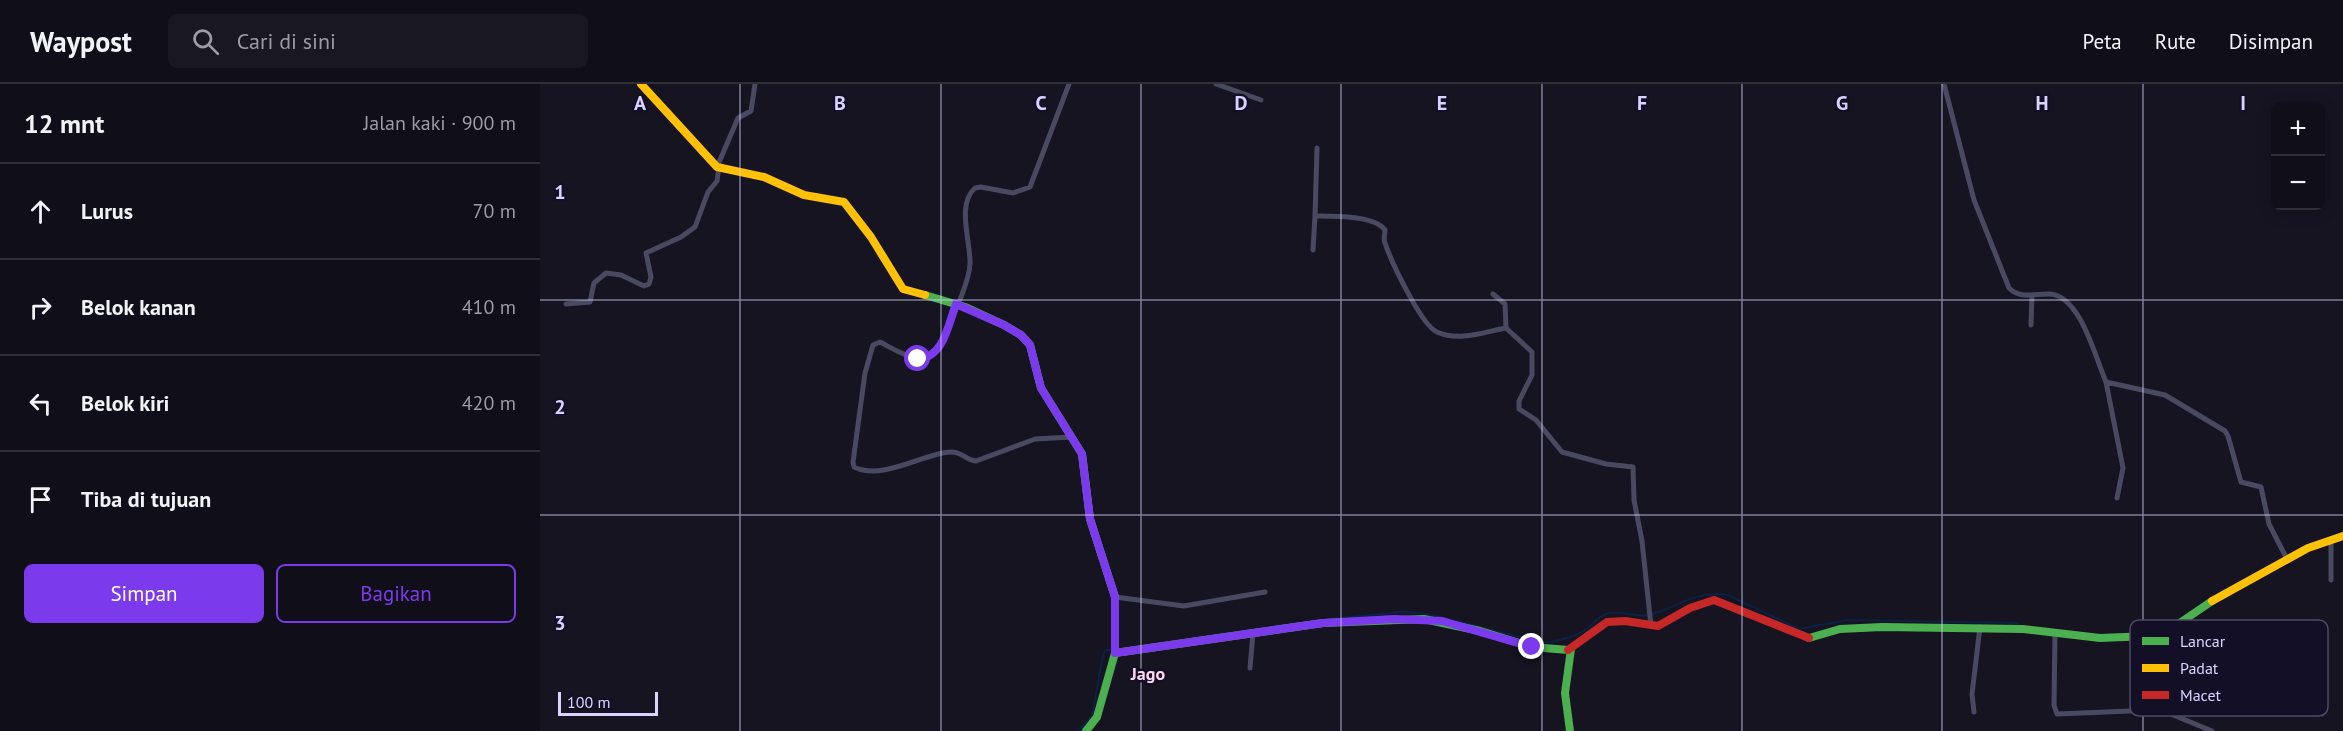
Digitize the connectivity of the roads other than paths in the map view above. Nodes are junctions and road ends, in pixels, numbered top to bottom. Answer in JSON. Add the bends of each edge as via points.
{"nodes":[{"id":1,"x":640,"y":84,"type":"edge"},
{"id":2,"x":756,"y":84,"type":"edge"},
{"id":3,"x":1069,"y":84,"type":"edge"},
{"id":4,"x":1216,"y":84,"type":"edge"},
{"id":5,"x":1944,"y":84,"type":"edge"},
{"id":6,"x":1262,"y":100,"type":"dead end"},
{"id":7,"x":1317,"y":148,"type":"dead end"},
{"id":8,"x":718,"y":167,"type":"junction"},
{"id":9,"x":1315,"y":216,"type":"junction"},
{"id":10,"x":1313,"y":250,"type":"dead end"},
{"id":11,"x":1493,"y":294,"type":"dead end"},
{"id":12,"x":2032,"y":295,"type":"junction"},
{"id":13,"x":566,"y":304,"type":"dead end"},
{"id":14,"x":956,"y":304,"type":"junction"},
{"id":15,"x":2031,"y":325,"type":"dead end"},
{"id":16,"x":1506,"y":328,"type":"junction"},
{"id":17,"x":2106,"y":382,"type":"junction"},
{"id":18,"x":1072,"y":437,"type":"junction"},
{"id":19,"x":2117,"y":498,"type":"dead end"},
{"id":20,"x":2343,"y":536,"type":"edge"},
{"id":21,"x":2331,"y":539,"type":"junction"},
{"id":22,"x":2287,"y":559,"type":"junction"},
{"id":23,"x":2331,"y":580,"type":"dead end"},
{"id":24,"x":1265,"y":592,"type":"dead end"},
{"id":25,"x":1115,"y":597,"type":"junction"},
{"id":26,"x":2186,"y":620,"type":"edge"},
{"id":27,"x":1651,"y":624,"type":"junction"},
{"id":28,"x":1980,"y":627,"type":"junction"},
{"id":29,"x":1253,"y":633,"type":"junction"},
{"id":30,"x":2055,"y":634,"type":"junction"},
{"id":31,"x":2130,"y":638,"type":"edge"},
{"id":32,"x":1571,"y":649,"type":"junction"},
{"id":33,"x":1116,"y":651,"type":"junction"},
{"id":34,"x":1250,"y":668,"type":"dead end"},
{"id":35,"x":2130,"y":710,"type":"edge"},
{"id":36,"x":1974,"y":712,"type":"dead end"},
{"id":37,"x":2176,"y":716,"type":"edge"},
{"id":38,"x":1086,"y":731,"type":"edge"},
{"id":39,"x":1570,"y":731,"type":"edge"},
{"id":40,"x":2212,"y":731,"type":"edge"}],
"edges":[{"from":1,"to":8,"type":"street"},
{"from":2,"to":8,"type":"street","via":[[751,111],[738,118]]},
{"from":3,"to":14,"type":"street","via":[[1030,187],[1013,193],[981,187],[969,195],[966,219],[970,264]]},
{"from":4,"to":6,"type":"street"},
{"from":5,"to":12,"type":"street","via":[[1984,230],[2009,288],[2015,294]]},
{"from":7,"to":9,"type":"street"},
{"from":8,"to":13,"type":"street","via":[[717,181],[708,192],[695,227],[646,254],[649,284],[644,286],[606,273],[594,283],[590,302]]},
{"from":8,"to":14,"type":"street","via":[[764,177],[804,195],[844,202],[872,237],[903,289]]},
{"from":9,"to":10,"type":"street"},
{"from":9,"to":16,"type":"street","via":[[1382,225],[1386,244],[1419,310],[1437,332],[1462,336]]},
{"from":11,"to":16,"type":"street","via":[[1505,304]]},
{"from":12,"to":15,"type":"street"},
{"from":12,"to":17,"type":"street","via":[[2054,294],[2067,305],[2091,336]]},
{"from":14,"to":18,"type":"street","via":[[1004,325],[1030,345],[1041,388]]},
{"from":14,"to":18,"type":"street","via":[[940,347],[933,355],[918,359],[880,342],[873,345],[852,455],[854,467],[892,468],[949,452],[976,461],[1035,439]]},
{"from":16,"to":27,"type":"street","via":[[1532,352],[1532,375],[1519,401],[1521,410],[1536,420],[1562,452],[1633,467]]},
{"from":17,"to":19,"type":"street","via":[[2123,468]]},
{"from":17,"to":22,"type":"street","via":[[2165,395],[2225,431],[2241,483],[2261,487],[2269,524]]},
{"from":18,"to":25,"type":"street","via":[[1082,454],[1090,519]]},
{"from":20,"to":21,"type":"street"},
{"from":21,"to":22,"type":"street"},
{"from":21,"to":23,"type":"street"},
{"from":22,"to":26,"type":"street","via":[[2206,604]]},
{"from":24,"to":25,"type":"street","via":[[1184,606]]},
{"from":25,"to":33,"type":"street"},
{"from":27,"to":28,"type":"street","via":[[1662,624],[1714,600],[1811,639],[1840,629]]},
{"from":27,"to":32,"type":"street","via":[[1607,622]]},
{"from":28,"to":30,"type":"street"},
{"from":28,"to":36,"type":"street"},
{"from":29,"to":32,"type":"street","via":[[1323,623],[1424,618],[1532,647]]},
{"from":29,"to":33,"type":"street"},
{"from":29,"to":34,"type":"street"},
{"from":30,"to":31,"type":"street"},
{"from":30,"to":35,"type":"street","via":[[2056,714]]},
{"from":32,"to":39,"type":"street","via":[[1565,693]]},
{"from":33,"to":38,"type":"street","via":[[1096,717]]},
{"from":37,"to":40,"type":"street"}]}
